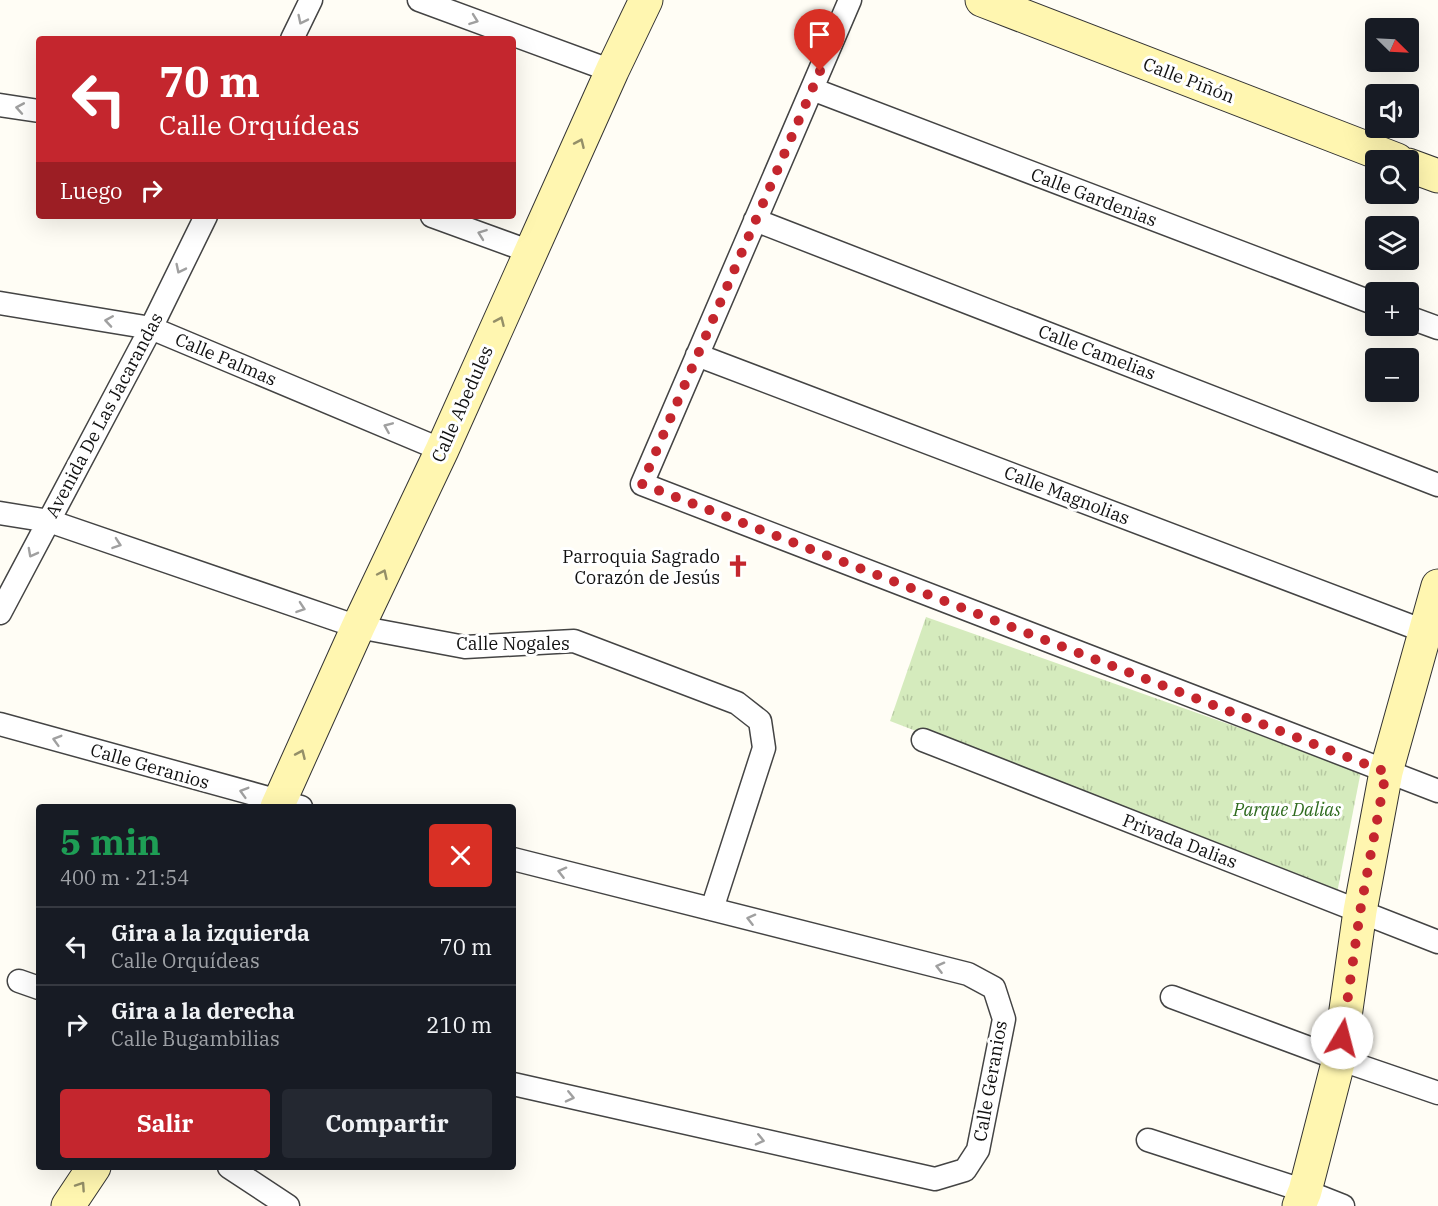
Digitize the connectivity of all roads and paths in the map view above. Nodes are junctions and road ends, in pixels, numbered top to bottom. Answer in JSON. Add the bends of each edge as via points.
{"nodes":[{"id":1,"x":311,"y":0,"type":"edge"},
{"id":2,"x":419,"y":0,"type":"edge"},
{"id":3,"x":646,"y":0,"type":"edge"},
{"id":4,"x":850,"y":0,"type":"edge"},
{"id":5,"x":982,"y":0,"type":"edge"},
{"id":6,"x":293,"y":36,"type":"edge"},
{"id":7,"x":612,"y":71,"type":"junction"},
{"id":8,"x":812,"y":89,"type":"junction"},
{"id":9,"x":0,"y":105,"type":"edge"},
{"id":10,"x":36,"y":111,"type":"edge"},
{"id":11,"x":1371,"y":150,"type":"edge"},
{"id":12,"x":1419,"y":169,"type":"edge"},
{"id":13,"x":1438,"y":176,"type":"edge"},
{"id":14,"x":205,"y":219,"type":"edge"},
{"id":15,"x":440,"y":219,"type":"edge"},
{"id":16,"x":755,"y":220,"type":"junction"},
{"id":17,"x":531,"y":252,"type":"junction"},
{"id":18,"x":1365,"y":300,"type":"edge"},
{"id":19,"x":0,"y":303,"type":"edge"},
{"id":20,"x":1419,"y":321,"type":"edge"},
{"id":21,"x":151,"y":328,"type":"junction"},
{"id":22,"x":1438,"y":328,"type":"edge"},
{"id":23,"x":697,"y":355,"type":"junction"},
{"id":24,"x":442,"y":450,"type":"junction"},
{"id":25,"x":1438,"y":485,"type":"edge"},
{"id":26,"x":0,"y":513,"type":"edge"},
{"id":27,"x":49,"y":521,"type":"junction"},
{"id":28,"x":1438,"y":586,"type":"edge"},
{"id":29,"x":0,"y":613,"type":"edge"},
{"id":30,"x":358,"y":627,"type":"junction"},
{"id":31,"x":1431,"y":634,"type":"edge"},
{"id":32,"x":0,"y":724,"type":"edge"},
{"id":33,"x":922,"y":740,"type":"dead end"},
{"id":34,"x":1386,"y":772,"type":"junction"},
{"id":35,"x":1438,"y":791,"type":"edge"},
{"id":36,"x":282,"y":804,"type":"edge"},
{"id":37,"x":286,"y":804,"type":"edge"},
{"id":38,"x":516,"y":861,"type":"edge"},
{"id":39,"x":712,"y":909,"type":"junction"},
{"id":40,"x":1360,"y":912,"type":"junction"},
{"id":41,"x":1438,"y":942,"type":"edge"},
{"id":42,"x":1172,"y":997,"type":"dead end"},
{"id":43,"x":1339,"y":1059,"type":"junction"},
{"id":44,"x":516,"y":1085,"type":"edge"},
{"id":45,"x":1438,"y":1093,"type":"edge"},
{"id":46,"x":1148,"y":1140,"type":"dead end"},
{"id":47,"x":92,"y":1170,"type":"edge"},
{"id":48,"x":234,"y":1170,"type":"edge"},
{"id":49,"x":1302,"y":1198,"type":"edge"},
{"id":50,"x":68,"y":1206,"type":"edge"},
{"id":51,"x":288,"y":1206,"type":"edge"},
{"id":52,"x":1343,"y":1206,"type":"edge"}],
"edges":[{"from":1,"to":6,"type":"street","one_way":true},
{"from":2,"to":7,"type":"street","one_way":true},
{"from":3,"to":7,"type":"street","name":"Calle Abedules"},
{"from":4,"to":8,"type":"street"},
{"from":5,"to":11,"type":"street","name":"Calle Piñón"},
{"from":17,"to":7,"type":"street","name":"Calle Abedules","one_way":true},
{"from":8,"to":16,"type":"street"},
{"from":8,"to":18,"type":"street","name":"Calle Gardenias"},
{"from":10,"to":9,"type":"street","one_way":true},
{"from":12,"to":13,"type":"street"},
{"from":14,"to":21,"type":"street","name":"Avenida De Las Jacarandas","one_way":true},
{"from":17,"to":15,"type":"street","one_way":true},
{"from":16,"to":23,"type":"street"},
{"from":16,"to":25,"type":"street","name":"Calle Camelias"},
{"from":24,"to":17,"type":"street","name":"Calle Abedules","one_way":true},
{"from":21,"to":19,"type":"street","name":"Calle Palmas","one_way":true},
{"from":20,"to":22,"type":"street"},
{"from":24,"to":21,"type":"street","name":"Calle Palmas","one_way":true},
{"from":21,"to":27,"type":"street","name":"Avenida De Las Jacarandas"},
{"from":23,"to":31,"type":"street","name":"Calle Magnolias"},
{"from":23,"to":34,"type":"street","via":[[642,484]]},
{"from":30,"to":24,"type":"street","name":"Calle Abedules","one_way":true},
{"from":26,"to":27,"type":"street","name":"Calle Nogales"},
{"from":27,"to":29,"type":"street","name":"Avenida De Las Jacarandas","one_way":true},
{"from":27,"to":30,"type":"street","name":"Calle Nogales","one_way":true},
{"from":28,"to":31,"type":"street"},
{"from":37,"to":30,"type":"street","name":"Calle Abedules","one_way":true},
{"from":30,"to":39,"type":"street","name":"Calle Nogales","via":[[465,647],[574,641],[737,703],[760,721],[764,748]]},
{"from":31,"to":34,"type":"street"},
{"from":36,"to":32,"type":"street","name":"Calle Geranios","one_way":true},
{"from":33,"to":40,"type":"street","name":"Privada Dalias"},
{"from":34,"to":35,"type":"street"},
{"from":34,"to":40,"type":"street"},
{"from":39,"to":38,"type":"street","name":"Calle Geranios","one_way":true},
{"from":44,"to":39,"type":"street","name":"Calle Geranios","one_way":true,"via":[[935,1179],[965,1170],[978,1150],[1004,1018],[994,987],[968,974]]},
{"from":40,"to":41,"type":"street","name":"Privada Dalias"},
{"from":40,"to":43,"type":"street"},
{"from":42,"to":43,"type":"street"},
{"from":43,"to":45,"type":"street"},
{"from":43,"to":49,"type":"street"},
{"from":46,"to":49,"type":"street"},
{"from":50,"to":47,"type":"street","one_way":true},
{"from":48,"to":51,"type":"street"},
{"from":49,"to":52,"type":"street"}]}
